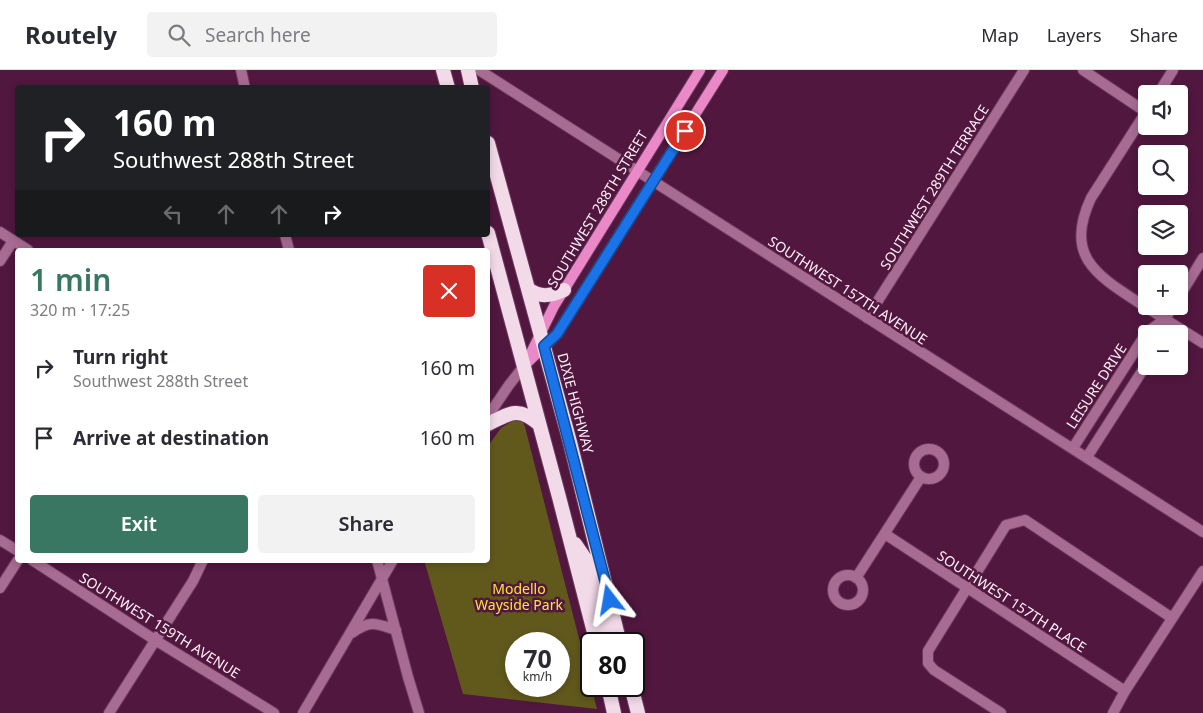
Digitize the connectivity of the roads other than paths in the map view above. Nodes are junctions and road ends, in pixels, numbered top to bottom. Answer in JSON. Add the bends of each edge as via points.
{"nodes":[{"id":1,"x":240,"y":70,"type":"edge"},
{"id":2,"x":443,"y":70,"type":"edge"},
{"id":3,"x":468,"y":70,"type":"edge"},
{"id":4,"x":479,"y":70,"type":"edge"},
{"id":5,"x":700,"y":70,"type":"edge"},
{"id":6,"x":724,"y":70,"type":"edge"},
{"id":7,"x":1024,"y":70,"type":"edge"},
{"id":8,"x":1083,"y":70,"type":"edge"},
{"id":9,"x":1173,"y":70,"type":"edge"},
{"id":10,"x":244,"y":85,"type":"edge"},
{"id":11,"x":447,"y":85,"type":"edge"},
{"id":12,"x":471,"y":85,"type":"edge"},
{"id":13,"x":1164,"y":85,"type":"edge"},
{"id":14,"x":1138,"y":107,"type":"edge"},
{"id":15,"x":1138,"y":124,"type":"edge"},
{"id":16,"x":490,"y":150,"type":"edge"},
{"id":17,"x":638,"y":170,"type":"junction"},
{"id":18,"x":653,"y":180,"type":"junction"},
{"id":19,"x":0,"y":232,"type":"edge"},
{"id":20,"x":489,"y":237,"type":"edge"},
{"id":21,"x":13,"y":241,"type":"junction"},
{"id":22,"x":25,"y":248,"type":"edge"},
{"id":23,"x":1203,"y":258,"type":"edge"},
{"id":24,"x":0,"y":262,"type":"edge"},
{"id":25,"x":1188,"y":282,"type":"edge"},
{"id":26,"x":528,"y":289,"type":"junction"},
{"id":27,"x":564,"y":290,"type":"junction"},
{"id":28,"x":1167,"y":315,"type":"edge"},
{"id":29,"x":867,"y":318,"type":"junction"},
{"id":30,"x":1165,"y":319,"type":"junction"},
{"id":31,"x":1164,"y":325,"type":"edge"},
{"id":32,"x":540,"y":332,"type":"junction"},
{"id":33,"x":1203,"y":343,"type":"edge"},
{"id":34,"x":544,"y":346,"type":"junction"},
{"id":35,"x":524,"y":366,"type":"junction"},
{"id":36,"x":1140,"y":375,"type":"edge"},
{"id":37,"x":490,"y":413,"type":"edge"},
{"id":38,"x":490,"y":423,"type":"edge"},
{"id":39,"x":539,"y":424,"type":"junction"},
{"id":40,"x":1072,"y":448,"type":"junction"},
{"id":41,"x":1087,"y":457,"type":"junction"},
{"id":42,"x":921,"y":477,"type":"dead end"},
{"id":43,"x":1203,"y":532,"type":"edge"},
{"id":44,"x":568,"y":533,"type":"junction"},
{"id":45,"x":885,"y":534,"type":"junction"},
{"id":46,"x":0,"y":540,"type":"edge"},
{"id":47,"x":15,"y":549,"type":"edge"},
{"id":48,"x":16,"y":563,"type":"edge"},
{"id":49,"x":37,"y":563,"type":"edge"},
{"id":50,"x":202,"y":563,"type":"edge"},
{"id":51,"x":378,"y":563,"type":"edge"},
{"id":52,"x":391,"y":563,"type":"edge"},
{"id":53,"x":1203,"y":571,"type":"edge"},
{"id":54,"x":382,"y":578,"type":"junction"},
{"id":55,"x":856,"y":578,"type":"dead end"},
{"id":56,"x":0,"y":588,"type":"edge"},
{"id":57,"x":966,"y":588,"type":"junction"},
{"id":58,"x":1172,"y":618,"type":"junction"},
{"id":59,"x":396,"y":630,"type":"junction"},
{"id":60,"x":594,"y":632,"type":"edge"},
{"id":61,"x":606,"y":632,"type":"edge"},
{"id":62,"x":617,"y":632,"type":"edge"},
{"id":63,"x":347,"y":636,"type":"junction"},
{"id":64,"x":155,"y":640,"type":"junction"},
{"id":65,"x":1125,"y":691,"type":"junction"},
{"id":66,"x":610,"y":697,"type":"edge"},
{"id":67,"x":634,"y":697,"type":"edge"},
{"id":68,"x":109,"y":713,"type":"edge"},
{"id":69,"x":274,"y":713,"type":"edge"},
{"id":70,"x":303,"y":713,"type":"edge"},
{"id":71,"x":419,"y":713,"type":"edge"},
{"id":72,"x":614,"y":713,"type":"edge"},
{"id":73,"x":638,"y":713,"type":"edge"},
{"id":74,"x":1001,"y":713,"type":"edge"},
{"id":75,"x":1113,"y":713,"type":"edge"}],
"edges":[{"from":1,"to":10,"type":"street"},
{"from":2,"to":11,"type":"highway"},
{"from":3,"to":12,"type":"highway"},
{"from":4,"to":17,"type":"street","name":"SOUTHWEST 157TH AVENUE"},
{"from":5,"to":17,"type":"main road","name":"SOUTHWEST 288TH STREET"},
{"from":6,"to":18,"type":"main road","name":"SOUTHWEST 288TH STREET"},
{"from":7,"to":29,"type":"street","name":"SOUTHWEST 289TH TERRACE"},
{"from":8,"to":14,"type":"street"},
{"from":9,"to":13,"type":"street"},
{"from":15,"to":30,"type":"street","via":[[1085,211],[1081,241],[1090,263],[1109,284]]},
{"from":16,"to":26,"type":"highway","name":"DIXIE HIGHWAY"},
{"from":17,"to":18,"type":"street","name":"SOUTHWEST 157TH AVENUE"},
{"from":17,"to":27,"type":"main road","name":"SOUTHWEST 288TH STREET"},
{"from":18,"to":29,"type":"street","name":"SOUTHWEST 157TH AVENUE"},
{"from":18,"to":34,"type":"main road","name":"SOUTHWEST 288TH STREET","via":[[557,334]]},
{"from":19,"to":21,"type":"street"},
{"from":20,"to":35,"type":"highway"},
{"from":21,"to":22,"type":"street"},
{"from":21,"to":24,"type":"street"},
{"from":23,"to":25,"type":"street"},
{"from":26,"to":27,"type":"highway","via":[[545,296]]},
{"from":26,"to":32,"type":"highway","name":"DIXIE HIGHWAY"},
{"from":27,"to":32,"type":"main road","name":"SOUTHWEST 288TH STREET"},
{"from":28,"to":30,"type":"street","name":"LEISURE DRIVE"},
{"from":29,"to":40,"type":"street","name":"SOUTHWEST 157TH AVENUE"},
{"from":30,"to":31,"type":"street","name":"LEISURE DRIVE"},
{"from":30,"to":33,"type":"street"},
{"from":30,"to":40,"type":"street","name":"LEISURE DRIVE","via":[[1147,332]]},
{"from":32,"to":34,"type":"highway","name":"DIXIE HIGHWAY"},
{"from":32,"to":35,"type":"main road","name":"SOUTHWEST 288TH STREET"},
{"from":34,"to":35,"type":"main road","name":"SOUTHWEST 288TH STREET"},
{"from":34,"to":62,"type":"highway","name":"DIXIE HIGHWAY"},
{"from":35,"to":37,"type":"street","name":"SOUTHWEST 288TH STREET"},
{"from":35,"to":39,"type":"highway"},
{"from":36,"to":41,"type":"street"},
{"from":38,"to":39,"type":"highway","via":[[516,412],[527,414]]},
{"from":39,"to":44,"type":"highway"},
{"from":40,"to":41,"type":"street","name":"SOUTHWEST 157TH AVENUE"},
{"from":41,"to":43,"type":"street","name":"SOUTHWEST 157TH AVENUE"},
{"from":42,"to":45,"type":"street"},
{"from":44,"to":60,"type":"highway"},
{"from":44,"to":61,"type":"highway","via":[[592,569]]},
{"from":45,"to":55,"type":"street"},
{"from":45,"to":57,"type":"street","name":"SOUTHWEST 157TH PLACE"},
{"from":46,"to":47,"type":"street"},
{"from":48,"to":56,"type":"street"},
{"from":49,"to":64,"type":"street","name":"SOUTHWEST 159TH AVENUE"},
{"from":50,"to":64,"type":"street"},
{"from":51,"to":54,"type":"street"},
{"from":52,"to":54,"type":"street"},
{"from":53,"to":58,"type":"street"},
{"from":54,"to":59,"type":"street"},
{"from":54,"to":63,"type":"street"},
{"from":57,"to":58,"type":"street","via":[[1006,526],[1025,520]]},
{"from":57,"to":65,"type":"street","name":"SOUTHWEST 157TH PLACE"},
{"from":57,"to":74,"type":"street","via":[[928,651],[928,662],[934,670]]},
{"from":58,"to":65,"type":"street"},
{"from":59,"to":63,"type":"street","via":[[373,622],[364,624]]},
{"from":59,"to":71,"type":"street"},
{"from":63,"to":70,"type":"street"},
{"from":64,"to":68,"type":"street"},
{"from":64,"to":69,"type":"street","name":"SOUTHWEST 159TH AVENUE"},
{"from":65,"to":75,"type":"street"},
{"from":66,"to":72,"type":"highway"},
{"from":67,"to":73,"type":"highway"}]}
